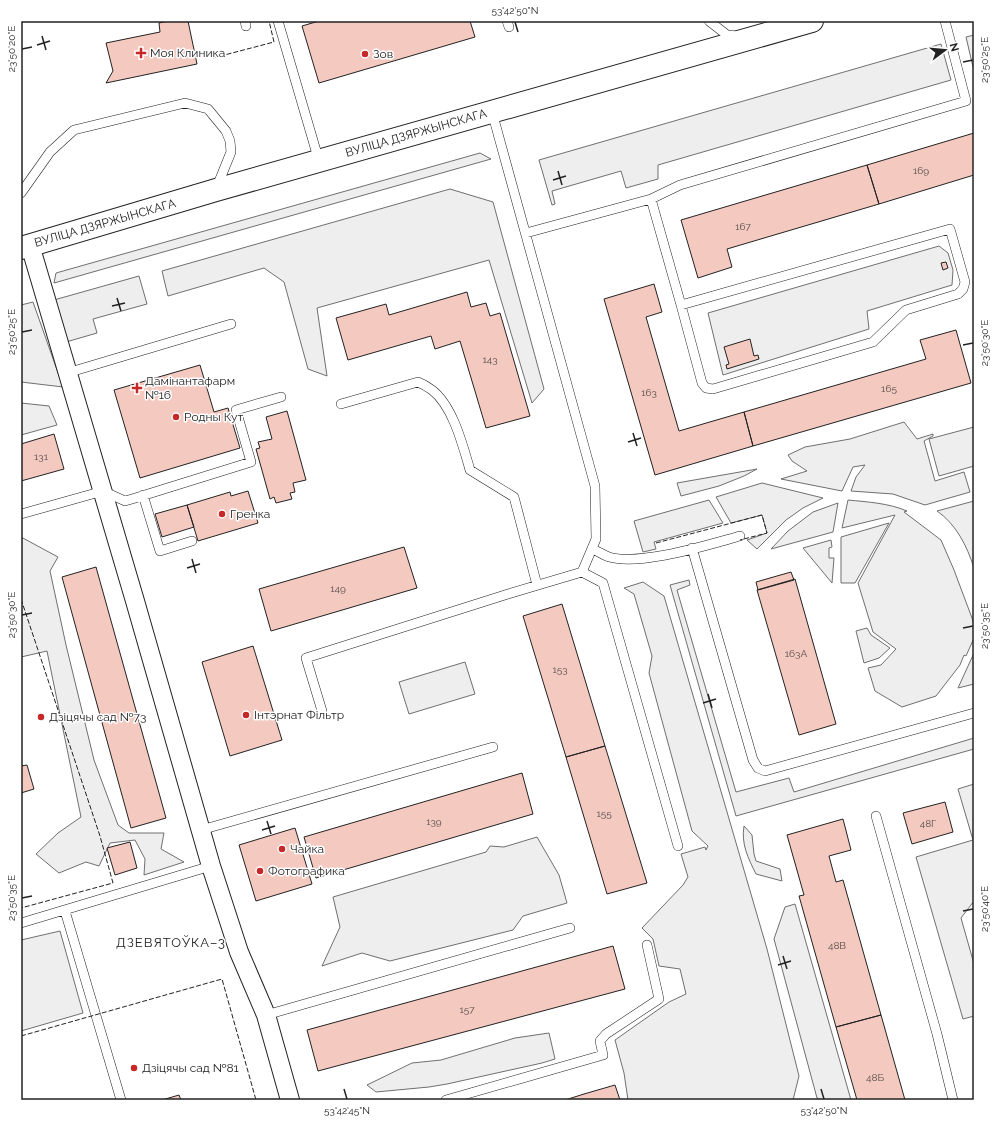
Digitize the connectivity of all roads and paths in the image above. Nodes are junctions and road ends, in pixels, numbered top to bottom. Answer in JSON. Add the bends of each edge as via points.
{"nodes":[{"id":1,"x":278,"y":21,"type":"edge"},
{"id":2,"x":709,"y":21,"type":"edge"},
{"id":3,"x":812,"y":21,"type":"edge"},
{"id":4,"x":945,"y":21,"type":"edge"},
{"id":5,"x":759,"y":36,"type":"junction"},
{"id":6,"x":492,"y":112,"type":"junction"},
{"id":7,"x":319,"y":161,"type":"junction"},
{"id":8,"x":216,"y":190,"type":"junction"},
{"id":9,"x":21,"y":193,"type":"edge"},
{"id":10,"x":651,"y":199,"type":"junction"},
{"id":11,"x":526,"y":233,"type":"junction"},
{"id":12,"x":25,"y":246,"type":"edge"},
{"id":13,"x":680,"y":305,"type":"junction"},
{"id":14,"x":231,"y":324,"type":"dead end"},
{"id":15,"x":67,"y":373,"type":"junction"},
{"id":16,"x":281,"y":397,"type":"dead end"},
{"id":17,"x":341,"y":404,"type":"dead end"},
{"id":18,"x":103,"y":491,"type":"junction"},
{"id":19,"x":143,"y":496,"type":"junction"},
{"id":20,"x":21,"y":514,"type":"edge"},
{"id":21,"x":740,"y":536,"type":"dead end"},
{"id":22,"x":192,"y":541,"type":"dead end"},
{"id":23,"x":692,"y":548,"type":"junction"},
{"id":24,"x":592,"y":549,"type":"junction"},
{"id":25,"x":582,"y":572,"type":"junction"},
{"id":26,"x":537,"y":585,"type":"junction"},
{"id":27,"x":322,"y":711,"type":"dead end"},
{"id":28,"x":974,"y":714,"type":"edge"},
{"id":29,"x":493,"y":747,"type":"dead end"},
{"id":30,"x":876,"y":816,"type":"dead end"},
{"id":31,"x":201,"y":830,"type":"junction"},
{"id":32,"x":678,"y":846,"type":"dead end"},
{"id":33,"x":212,"y":866,"type":"junction"},
{"id":34,"x":65,"y":911,"type":"junction"},
{"id":35,"x":21,"y":923,"type":"edge"},
{"id":36,"x":570,"y":928,"type":"dead end"},
{"id":37,"x":647,"y":945,"type":"dead end"},
{"id":38,"x":266,"y":1015,"type":"junction"},
{"id":39,"x":121,"y":1100,"type":"edge"},
{"id":40,"x":290,"y":1100,"type":"edge"},
{"id":41,"x":446,"y":1100,"type":"edge"},
{"id":42,"x":953,"y":1100,"type":"edge"}],
"edges":[{"from":1,"to":7,"type":"lane"},
{"from":2,"to":5,"type":"lane","via":[[727,35]]},
{"from":3,"to":5,"type":"main road","name":"ВУЛІЦА ДЗЯРЖЫНСКАГА"},
{"from":4,"to":10,"type":"lane","via":[[966,101],[680,185]]},
{"from":5,"to":6,"type":"main road","name":"ВУЛІЦА ДЗЯРЖЫНСКАГА"},
{"from":6,"to":7,"type":"main road","name":"ВУЛІЦА ДЗЯРЖЫНСКАГА"},
{"from":6,"to":11,"type":"lane"},
{"from":7,"to":8,"type":"main road","name":"ВУЛІЦА ДЗЯРЖЫНСКАГА"},
{"from":8,"to":9,"type":"lane","via":[[231,152],[230,141],[226,131],[208,109],[184,103],[74,130],[50,152]]},
{"from":8,"to":12,"type":"main road","name":"ВУЛІЦА ДЗЯРЖЫНСКАГА"},
{"from":10,"to":11,"type":"lane"},
{"from":10,"to":13,"type":"lane"},
{"from":11,"to":24,"type":"lane","via":[[595,486],[596,539]]},
{"from":12,"to":15,"type":"street"},
{"from":13,"to":13,"type":"lane","via":[[950,229],[965,282],[958,294],[906,310],[873,342],[713,389],[706,388],[702,383]]},
{"from":14,"to":15,"type":"lane"},
{"from":15,"to":18,"type":"street"},
{"from":16,"to":19,"type":"lane","via":[[236,410],[251,462]]},
{"from":17,"to":26,"type":"lane","via":[[418,382],[433,390],[444,403],[460,436],[470,470],[514,497]]},
{"from":18,"to":19,"type":"lane","via":[[125,501]]},
{"from":18,"to":20,"type":"lane"},
{"from":18,"to":31,"type":"street"},
{"from":19,"to":22,"type":"lane","via":[[160,551]]},
{"from":21,"to":23,"type":"lane"},
{"from":23,"to":24,"type":"lane","via":[[634,559],[610,557]]},
{"from":23,"to":28,"type":"lane","via":[[753,760],[758,768],[765,772]]},
{"from":24,"to":25,"type":"lane"},
{"from":25,"to":26,"type":"lane"},
{"from":25,"to":32,"type":"lane","via":[[603,583]]},
{"from":26,"to":27,"type":"lane","via":[[306,658]]},
{"from":29,"to":31,"type":"lane"},
{"from":30,"to":42,"type":"lane"},
{"from":31,"to":33,"type":"street"},
{"from":33,"to":34,"type":"lane"},
{"from":33,"to":38,"type":"street","via":[[239,952]]},
{"from":34,"to":35,"type":"lane"},
{"from":34,"to":39,"type":"lane"},
{"from":36,"to":38,"type":"lane"},
{"from":37,"to":41,"type":"lane","via":[[659,999],[603,1038],[600,1041],[603,1055]]},
{"from":38,"to":40,"type":"street"}]}
